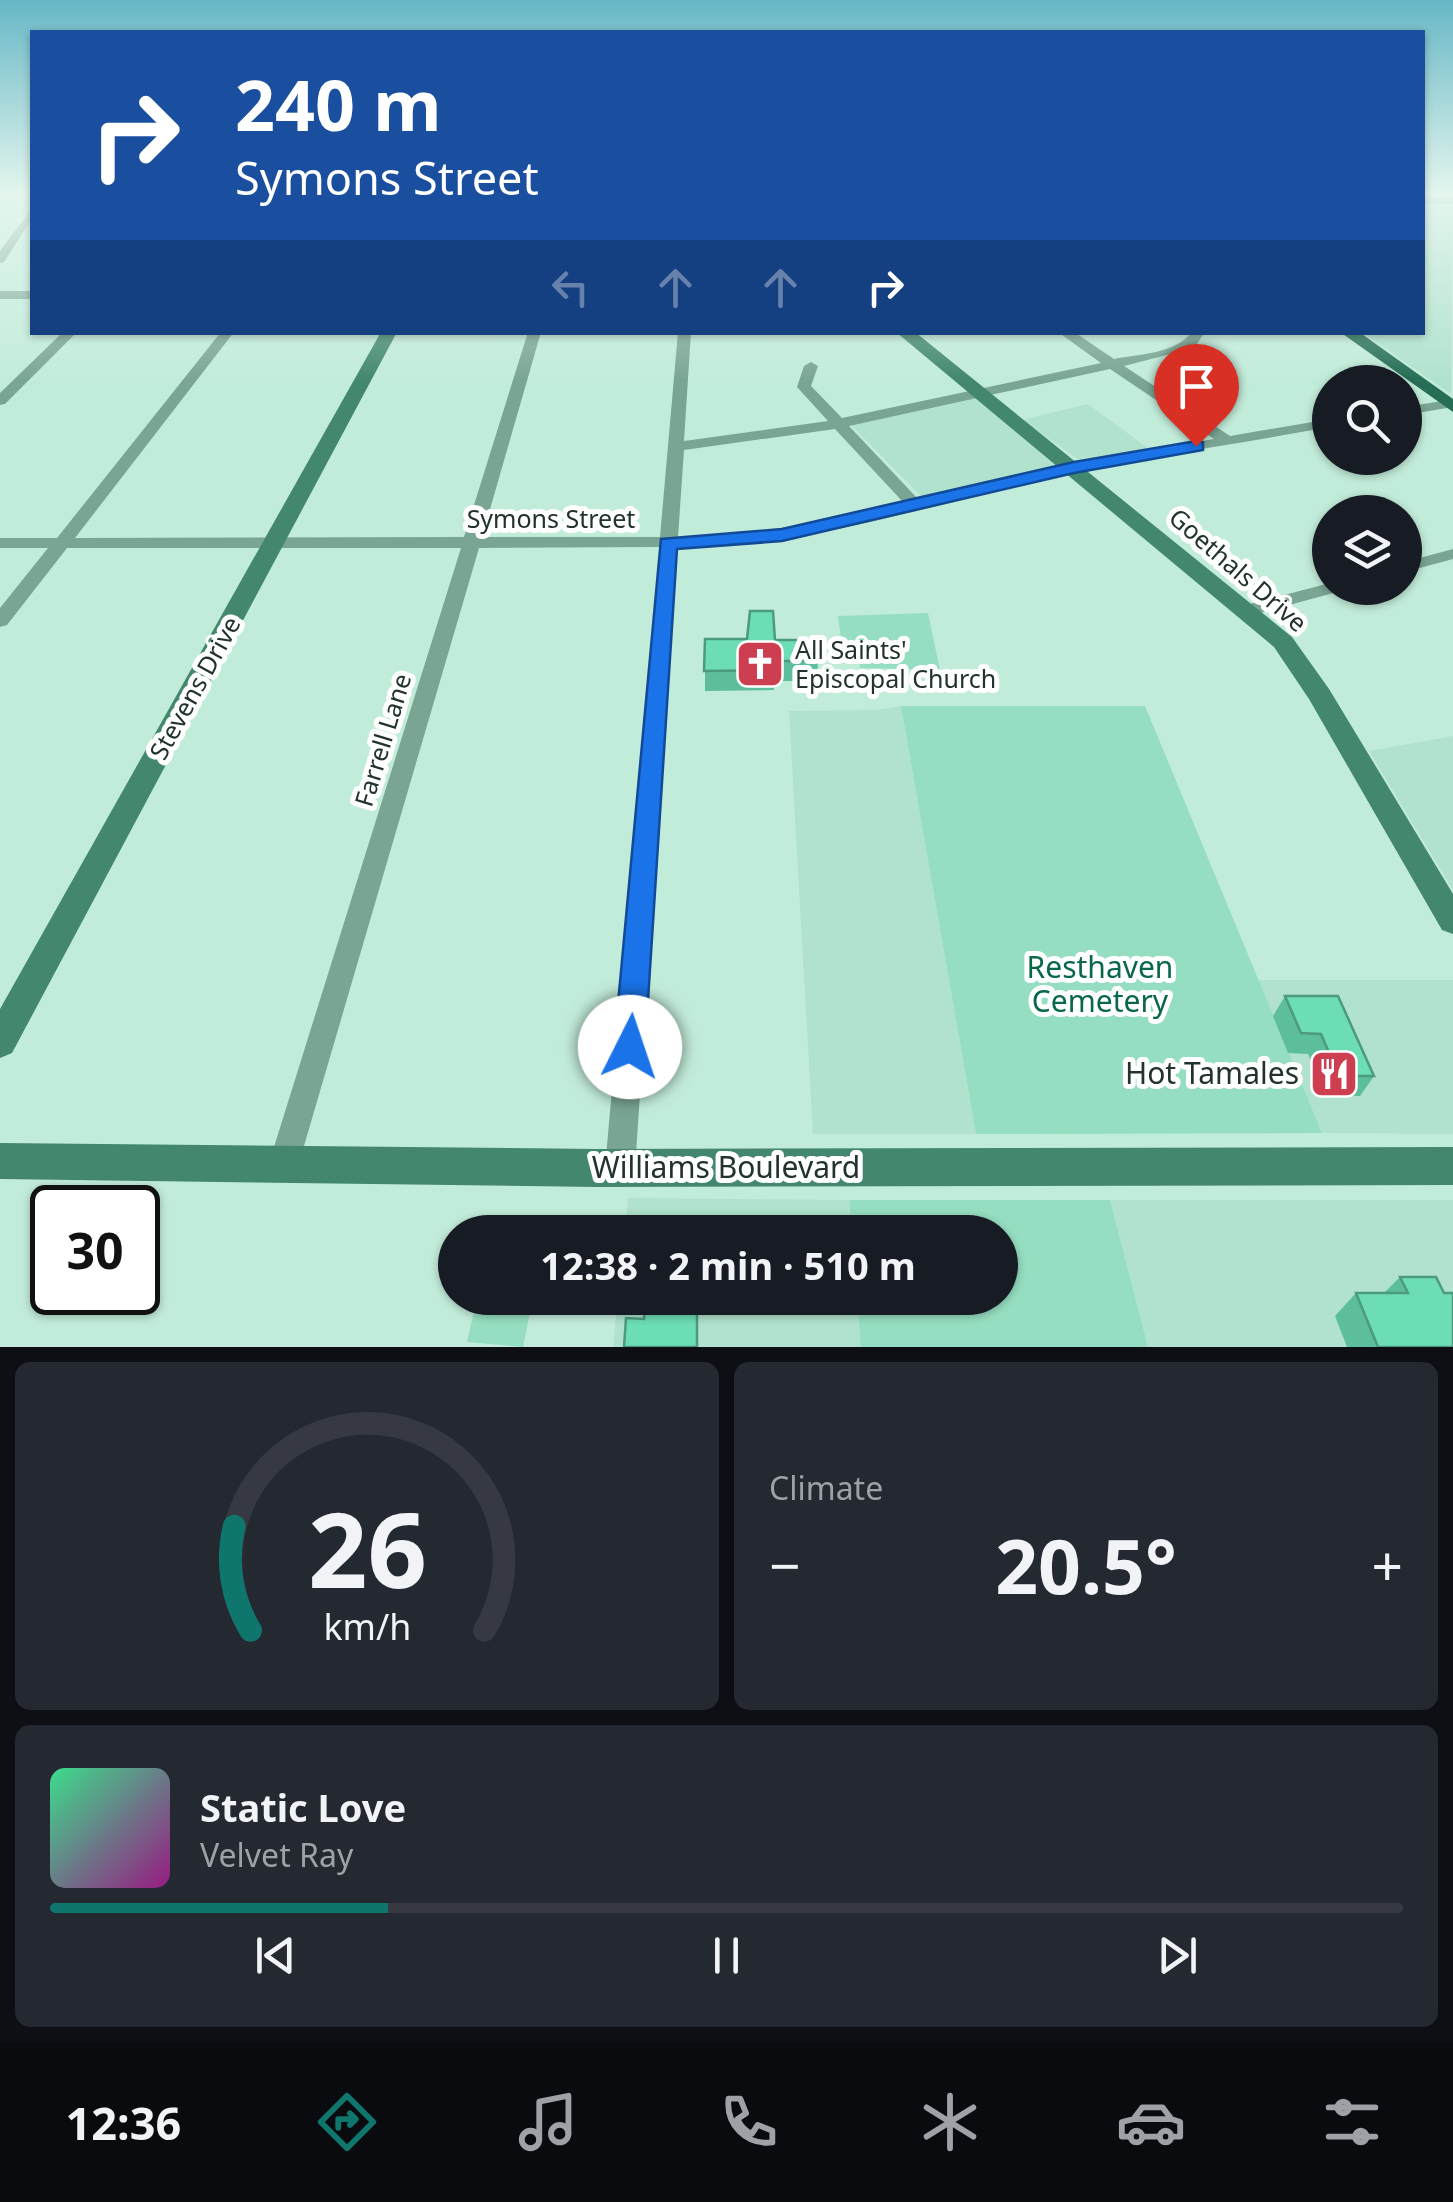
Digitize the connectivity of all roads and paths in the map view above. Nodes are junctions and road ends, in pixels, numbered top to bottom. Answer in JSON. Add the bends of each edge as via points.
{"nodes":[{"id":1,"x":0,"y":295,"type":"edge"},
{"id":2,"x":30,"y":295,"type":"edge"},
{"id":3,"x":68,"y":335,"type":"edge"},
{"id":4,"x":226,"y":335,"type":"edge"},
{"id":5,"x":387,"y":335,"type":"edge"},
{"id":6,"x":534,"y":335,"type":"edge"},
{"id":7,"x":684,"y":335,"type":"edge"},
{"id":8,"x":908,"y":335,"type":"edge"},
{"id":9,"x":1068,"y":335,"type":"edge"},
{"id":10,"x":1352,"y":335,"type":"edge"},
{"id":11,"x":1194,"y":339,"type":"edge"},
{"id":12,"x":1110,"y":364,"type":"junction"},
{"id":13,"x":811,"y":366,"type":"dead end"},
{"id":14,"x":978,"y":392,"type":"junction"},
{"id":15,"x":0,"y":400,"type":"edge"},
{"id":16,"x":1451,"y":405,"type":"edge"},
{"id":17,"x":1422,"y":409,"type":"edge"},
{"id":18,"x":835,"y":422,"type":"junction"},
{"id":19,"x":1312,"y":426,"type":"edge"},
{"id":20,"x":1226,"y":441,"type":"junction"},
{"id":21,"x":676,"y":446,"type":"junction"},
{"id":22,"x":1074,"y":468,"type":"junction"},
{"id":23,"x":915,"y":506,"type":"junction"},
{"id":24,"x":0,"y":544,"type":"edge"},
{"id":25,"x":62,"y":544,"type":"junction"},
{"id":26,"x":274,"y":544,"type":"junction"},
{"id":27,"x":471,"y":544,"type":"junction"},
{"id":28,"x":668,"y":544,"type":"junction"},
{"id":29,"x":1453,"y":554,"type":"edge"},
{"id":30,"x":1422,"y":563,"type":"edge"},
{"id":31,"x":1312,"y":593,"type":"edge"},
{"id":32,"x":1249,"y":610,"type":"junction"},
{"id":33,"x":0,"y":621,"type":"edge"},
{"id":34,"x":1453,"y":921,"type":"edge"},
{"id":35,"x":0,"y":1042,"type":"edge"},
{"id":36,"x":0,"y":1162,"type":"edge"},
{"id":37,"x":284,"y":1163,"type":"junction"},
{"id":38,"x":1453,"y":1166,"type":"edge"},
{"id":39,"x":620,"y":1168,"type":"junction"}],
"edges":[{"from":1,"to":2,"type":"street"},
{"from":3,"to":15,"type":"street"},
{"from":4,"to":25,"type":"street"},
{"from":5,"to":26,"type":"street","name":"Stevens Drive"},
{"from":6,"to":27,"type":"street","name":"Farrell Lane"},
{"from":7,"to":21,"type":"street"},
{"from":8,"to":14,"type":"street","name":"Goethals Drive"},
{"from":9,"to":12,"type":"street"},
{"from":10,"to":16,"type":"main road"},
{"from":11,"to":12,"type":"street"},
{"from":12,"to":14,"type":"street"},
{"from":12,"to":20,"type":"street"},
{"from":13,"to":18,"type":"street","via":[[804,387]]},
{"from":14,"to":18,"type":"street"},
{"from":14,"to":22,"type":"street","name":"Goethals Drive"},
{"from":16,"to":17,"type":"street"},
{"from":18,"to":21,"type":"street"},
{"from":18,"to":23,"type":"street"},
{"from":19,"to":20,"type":"street","name":"Symons Street"},
{"from":20,"to":22,"type":"street","name":"Symons Street"},
{"from":21,"to":28,"type":"street"},
{"from":22,"to":23,"type":"street","name":"Symons Street"},
{"from":22,"to":32,"type":"street","name":"Goethals Drive"},
{"from":23,"to":28,"type":"street","name":"Symons Street","via":[[782,535]]},
{"from":24,"to":25,"type":"street","name":"Symons Street"},
{"from":25,"to":26,"type":"street","name":"Symons Street"},
{"from":25,"to":33,"type":"street"},
{"from":26,"to":27,"type":"street","name":"Symons Street"},
{"from":26,"to":35,"type":"street","name":"Stevens Drive"},
{"from":27,"to":28,"type":"street","name":"Symons Street"},
{"from":27,"to":37,"type":"street","name":"Farrell Lane"},
{"from":28,"to":39,"type":"street"},
{"from":29,"to":30,"type":"street"},
{"from":31,"to":32,"type":"street"},
{"from":32,"to":34,"type":"street","name":"Goethals Drive","via":[[1304,669]]},
{"from":36,"to":37,"type":"street","name":"Williams Boulevard"},
{"from":37,"to":39,"type":"street","name":"Williams Boulevard"},
{"from":38,"to":39,"type":"street","name":"Williams Boulevard"}]}
